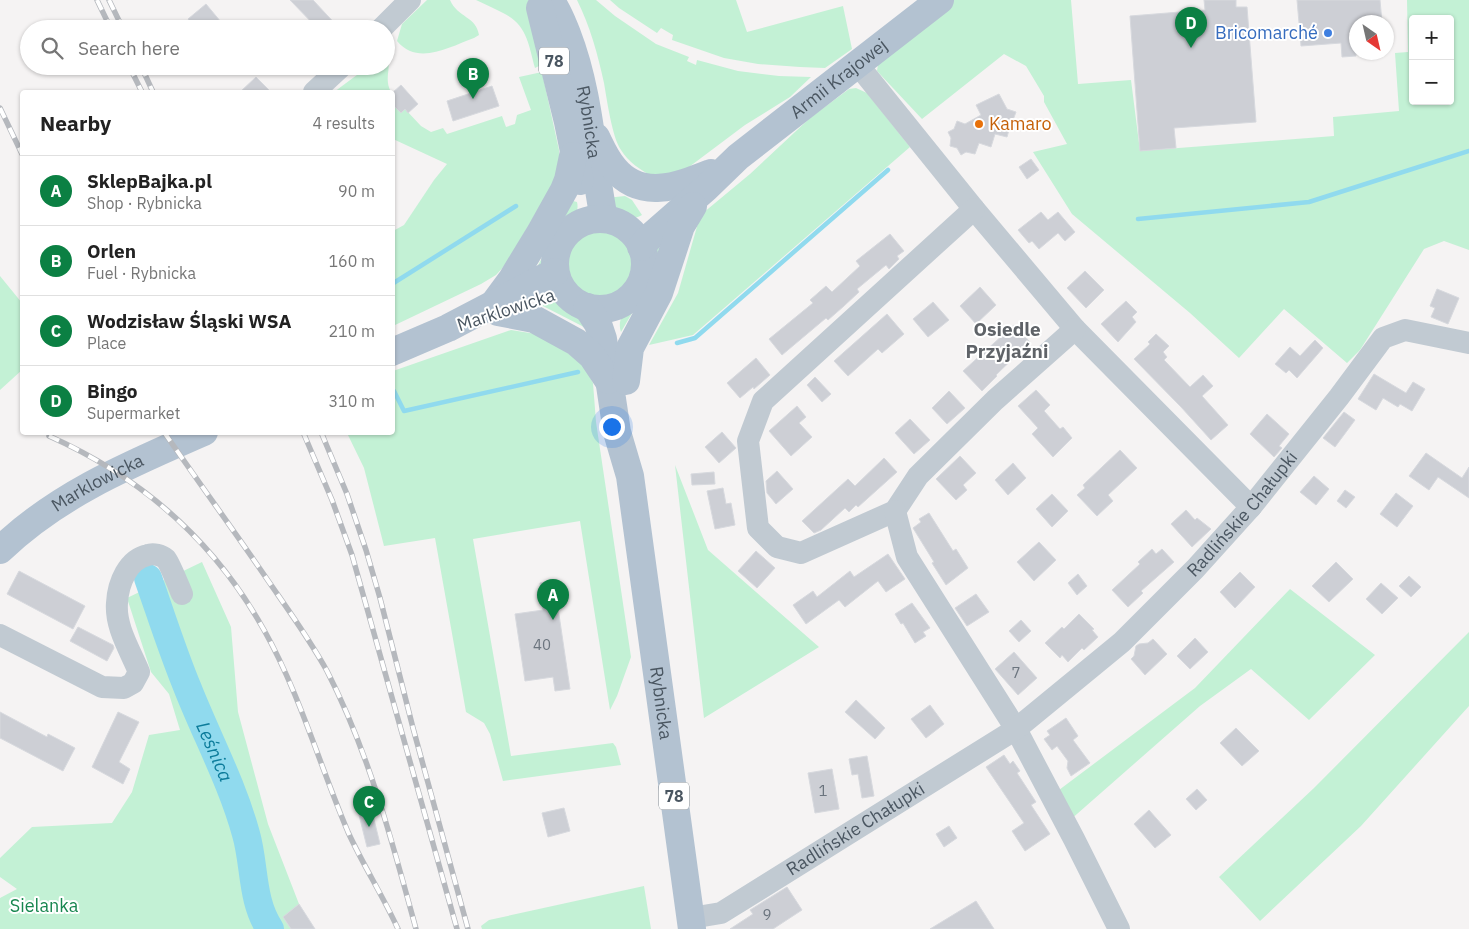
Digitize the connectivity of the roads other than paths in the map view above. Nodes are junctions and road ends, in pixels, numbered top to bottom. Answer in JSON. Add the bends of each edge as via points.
{"nodes":[{"id":1,"x":410,"y":0,"type":"edge"},
{"id":2,"x":540,"y":0,"type":"edge"},
{"id":3,"x":550,"y":0,"type":"edge"},
{"id":4,"x":940,"y":0,"type":"edge"},
{"id":5,"x":390,"y":20,"type":"edge"},
{"id":6,"x":858,"y":64,"type":"junction"},
{"id":7,"x":332,"y":75,"type":"edge"},
{"id":8,"x":316,"y":90,"type":"edge"},
{"id":9,"x":590,"y":127,"type":"junction"},
{"id":10,"x":574,"y":149,"type":"junction"},
{"id":11,"x":708,"y":181,"type":"junction"},
{"id":12,"x":974,"y":209,"type":"junction"},
{"id":13,"x":614,"y":229,"type":"junction"},
{"id":14,"x":560,"y":282,"type":"junction"},
{"id":15,"x":622,"y":303,"type":"junction"},
{"id":16,"x":496,"y":307,"type":"junction"},
{"id":17,"x":587,"y":307,"type":"junction"},
{"id":18,"x":1075,"y":329,"type":"junction"},
{"id":19,"x":1469,"y":343,"type":"edge"},
{"id":20,"x":395,"y":351,"type":"edge"},
{"id":21,"x":618,"y":382,"type":"junction"},
{"id":22,"x":197,"y":435,"type":"edge"},
{"id":23,"x":1251,"y":507,"type":"junction"},
{"id":24,"x":895,"y":511,"type":"junction"},
{"id":25,"x":0,"y":550,"type":"edge"},
{"id":26,"x":182,"y":594,"type":"dead end"},
{"id":27,"x":0,"y":635,"type":"edge"},
{"id":28,"x":1016,"y":729,"type":"junction"},
{"id":29,"x":691,"y":924,"type":"edge"},
{"id":30,"x":1119,"y":929,"type":"edge"}],
"edges":[{"from":1,"to":5,"type":"street"},
{"from":2,"to":10,"type":"main road","name":"Rybnicka","number":"78"},
{"from":3,"to":9,"type":"main road","name":"Rybnicka","number":"78","via":[[557,8],[573,49]]},
{"from":4,"to":6,"type":"main road","name":"Armii Krajowej"},
{"from":6,"to":11,"type":"main road","name":"Armii Krajowej"},
{"from":6,"to":12,"type":"street"},
{"from":7,"to":8,"type":"street"},
{"from":9,"to":11,"type":"main road","via":[[616,170],[640,185],[667,188]]},
{"from":9,"to":13,"type":"main road","name":"Rybnicka","number":"78"},
{"from":10,"to":13,"type":"main road","name":"Rybnicka","number":"78"},
{"from":10,"to":16,"type":"main road","via":[[564,190]]},
{"from":11,"to":13,"type":"main road","name":"Armii Krajowej","via":[[652,215]]},
{"from":11,"to":21,"type":"main road","via":[[681,226],[659,293],[630,348]]},
{"from":12,"to":18,"type":"street"},
{"from":12,"to":24,"type":"street","via":[[763,401],[748,441],[758,528],[777,547],[801,553]]},
{"from":13,"to":14,"type":"main road","via":[[570,231],[555,256]]},
{"from":13,"to":15,"type":"main road","number":"78","via":[[644,260],[642,279],[633,294]]},
{"from":14,"to":16,"type":"main road","name":"Marklowicka"},
{"from":14,"to":17,"type":"main road","number":"78","via":[[575,302]]},
{"from":15,"to":17,"type":"main road","via":[[607,308]]},
{"from":15,"to":21,"type":"main road","name":"Rybnicka","number":"78","via":[[616,322]]},
{"from":16,"to":20,"type":"main road","name":"Marklowicka"},
{"from":16,"to":21,"type":"main road","via":[[534,319],[576,342]]},
{"from":17,"to":21,"type":"main road","name":"Rybnicka","number":"78","via":[[598,324]]},
{"from":18,"to":23,"type":"street"},
{"from":18,"to":24,"type":"street","via":[[995,400],[918,476]]},
{"from":19,"to":23,"type":"street","name":"Radlińskie Chałupki","via":[[1405,330],[1383,338]]},
{"from":21,"to":29,"type":"main road","name":"Rybnicka","number":"78","via":[[616,432],[630,476]]},
{"from":22,"to":25,"type":"main road","name":"Marklowicka","via":[[92,483],[30,523]]},
{"from":23,"to":28,"type":"street","name":"Radlińskie Chałupki","via":[[1122,642]]},
{"from":24,"to":28,"type":"street","via":[[907,558]]},
{"from":26,"to":27,"type":"street","via":[[166,559],[154,553],[140,556],[128,568],[117,603],[119,626],[139,672],[134,684],[124,688],[102,687]]},
{"from":28,"to":29,"type":"street","name":"Radlińskie Chałupki","via":[[720,913]]},
{"from":28,"to":30,"type":"street"}]}
